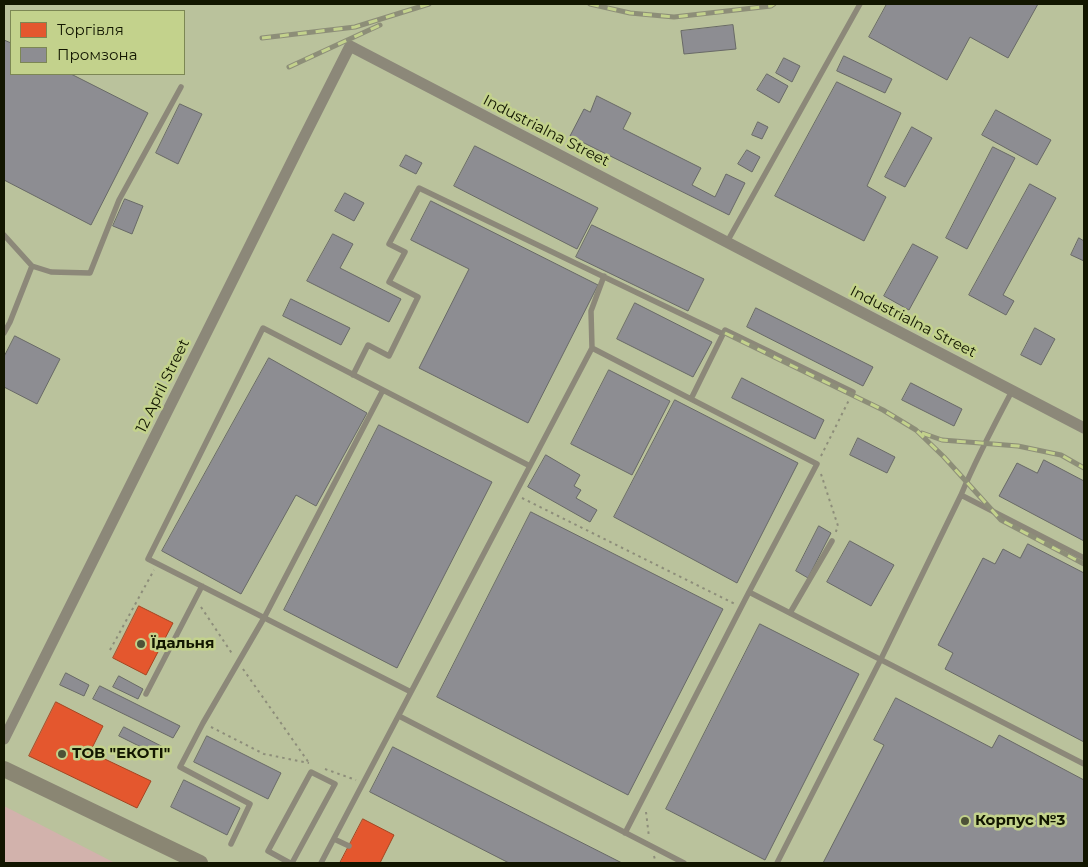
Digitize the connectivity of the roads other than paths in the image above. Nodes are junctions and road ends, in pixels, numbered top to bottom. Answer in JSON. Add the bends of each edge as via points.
{"nodes":[{"id":1,"x":860,"y":4,"type":"edge"},
{"id":2,"x":350,"y":46,"type":"joint"},
{"id":3,"x":181,"y":87,"type":"dead end"},
{"id":4,"x":4,"y":235,"type":"edge"},
{"id":5,"x":727,"y":242,"type":"junction"},
{"id":6,"x":32,"y":266,"type":"junction"},
{"id":7,"x":604,"y":276,"type":"junction"},
{"id":8,"x":4,"y":333,"type":"edge"},
{"id":9,"x":724,"y":334,"type":"junction"},
{"id":10,"x":592,"y":348,"type":"junction"},
{"id":11,"x":353,"y":374,"type":"junction"},
{"id":12,"x":383,"y":390,"type":"junction"},
{"id":13,"x":1012,"y":391,"type":"junction"},
{"id":14,"x":853,"y":392,"type":"road end"},
{"id":15,"x":691,"y":399,"type":"junction"},
{"id":16,"x":1084,"y":428,"type":"edge"},
{"id":17,"x":530,"y":466,"type":"junction"},
{"id":18,"x":961,"y":495,"type":"junction"},
{"id":19,"x":832,"y":541,"type":"road end"},
{"id":20,"x":1084,"y":558,"type":"edge"},
{"id":21,"x":202,"y":586,"type":"junction"},
{"id":22,"x":749,"y":592,"type":"junction"},
{"id":23,"x":790,"y":613,"type":"junction"},
{"id":24,"x":264,"y":618,"type":"junction"},
{"id":25,"x":881,"y":659,"type":"junction"},
{"id":26,"x":411,"y":692,"type":"junction"},
{"id":27,"x":146,"y":694,"type":"dead end"},
{"id":28,"x":399,"y":716,"type":"junction"},
{"id":29,"x":4,"y":739,"type":"edge"},
{"id":30,"x":1084,"y":764,"type":"edge"},
{"id":31,"x":4,"y":769,"type":"edge"},
{"id":32,"x":625,"y":832,"type":"junction"},
{"id":33,"x":334,"y":838,"type":"junction"},
{"id":34,"x":231,"y":844,"type":"dead end"},
{"id":35,"x":349,"y":846,"type":"dead end"},
{"id":36,"x":200,"y":863,"type":"edge"},
{"id":37,"x":291,"y":863,"type":"edge"},
{"id":38,"x":321,"y":863,"type":"edge"},
{"id":39,"x":684,"y":863,"type":"edge"},
{"id":40,"x":777,"y":863,"type":"edge"}],
"edges":[{"from":1,"to":5,"type":"lane"},
{"from":2,"to":5,"type":"street","name":"Industrialna Street"},
{"from":2,"to":29,"type":"street","name":"12 April Street"},
{"from":3,"to":6,"type":"lane","via":[[119,200],[90,273],[51,272]]},
{"from":4,"to":6,"type":"lane"},
{"from":5,"to":13,"type":"street","name":"Industrialna Street"},
{"from":6,"to":8,"type":"lane"},
{"from":7,"to":9,"type":"lane"},
{"from":7,"to":10,"type":"lane","via":[[591,311]]},
{"from":7,"to":11,"type":"lane","via":[[420,188],[389,244],[405,252],[389,282],[418,297],[389,356],[368,345]]},
{"from":9,"to":14,"type":"lane","via":[[725,330]]},
{"from":9,"to":15,"type":"lane"},
{"from":10,"to":15,"type":"lane"},
{"from":10,"to":17,"type":"lane"},
{"from":11,"to":12,"type":"lane"},
{"from":11,"to":21,"type":"lane","via":[[263,328],[148,559]]},
{"from":12,"to":17,"type":"lane"},
{"from":12,"to":24,"type":"lane"},
{"from":13,"to":16,"type":"street","name":"Industrialna Street"},
{"from":13,"to":18,"type":"lane","via":[[985,440]]},
{"from":15,"to":22,"type":"lane","via":[[817,464]]},
{"from":17,"to":26,"type":"lane"},
{"from":18,"to":20,"type":"lane"},
{"from":18,"to":25,"type":"lane"},
{"from":19,"to":23,"type":"lane"},
{"from":21,"to":24,"type":"lane"},
{"from":21,"to":27,"type":"lane"},
{"from":22,"to":23,"type":"lane"},
{"from":22,"to":32,"type":"lane"},
{"from":23,"to":25,"type":"lane"},
{"from":24,"to":26,"type":"lane"},
{"from":24,"to":34,"type":"lane","via":[[180,767],[250,804]]},
{"from":25,"to":30,"type":"lane"},
{"from":25,"to":40,"type":"lane"},
{"from":26,"to":28,"type":"lane"},
{"from":28,"to":32,"type":"lane"},
{"from":28,"to":33,"type":"lane"},
{"from":31,"to":36,"type":"street"},
{"from":32,"to":39,"type":"lane"},
{"from":33,"to":35,"type":"lane"},
{"from":33,"to":38,"type":"lane"},
{"from":37,"to":37,"type":"lane","via":[[335,784],[311,772],[268,851]]}]}
